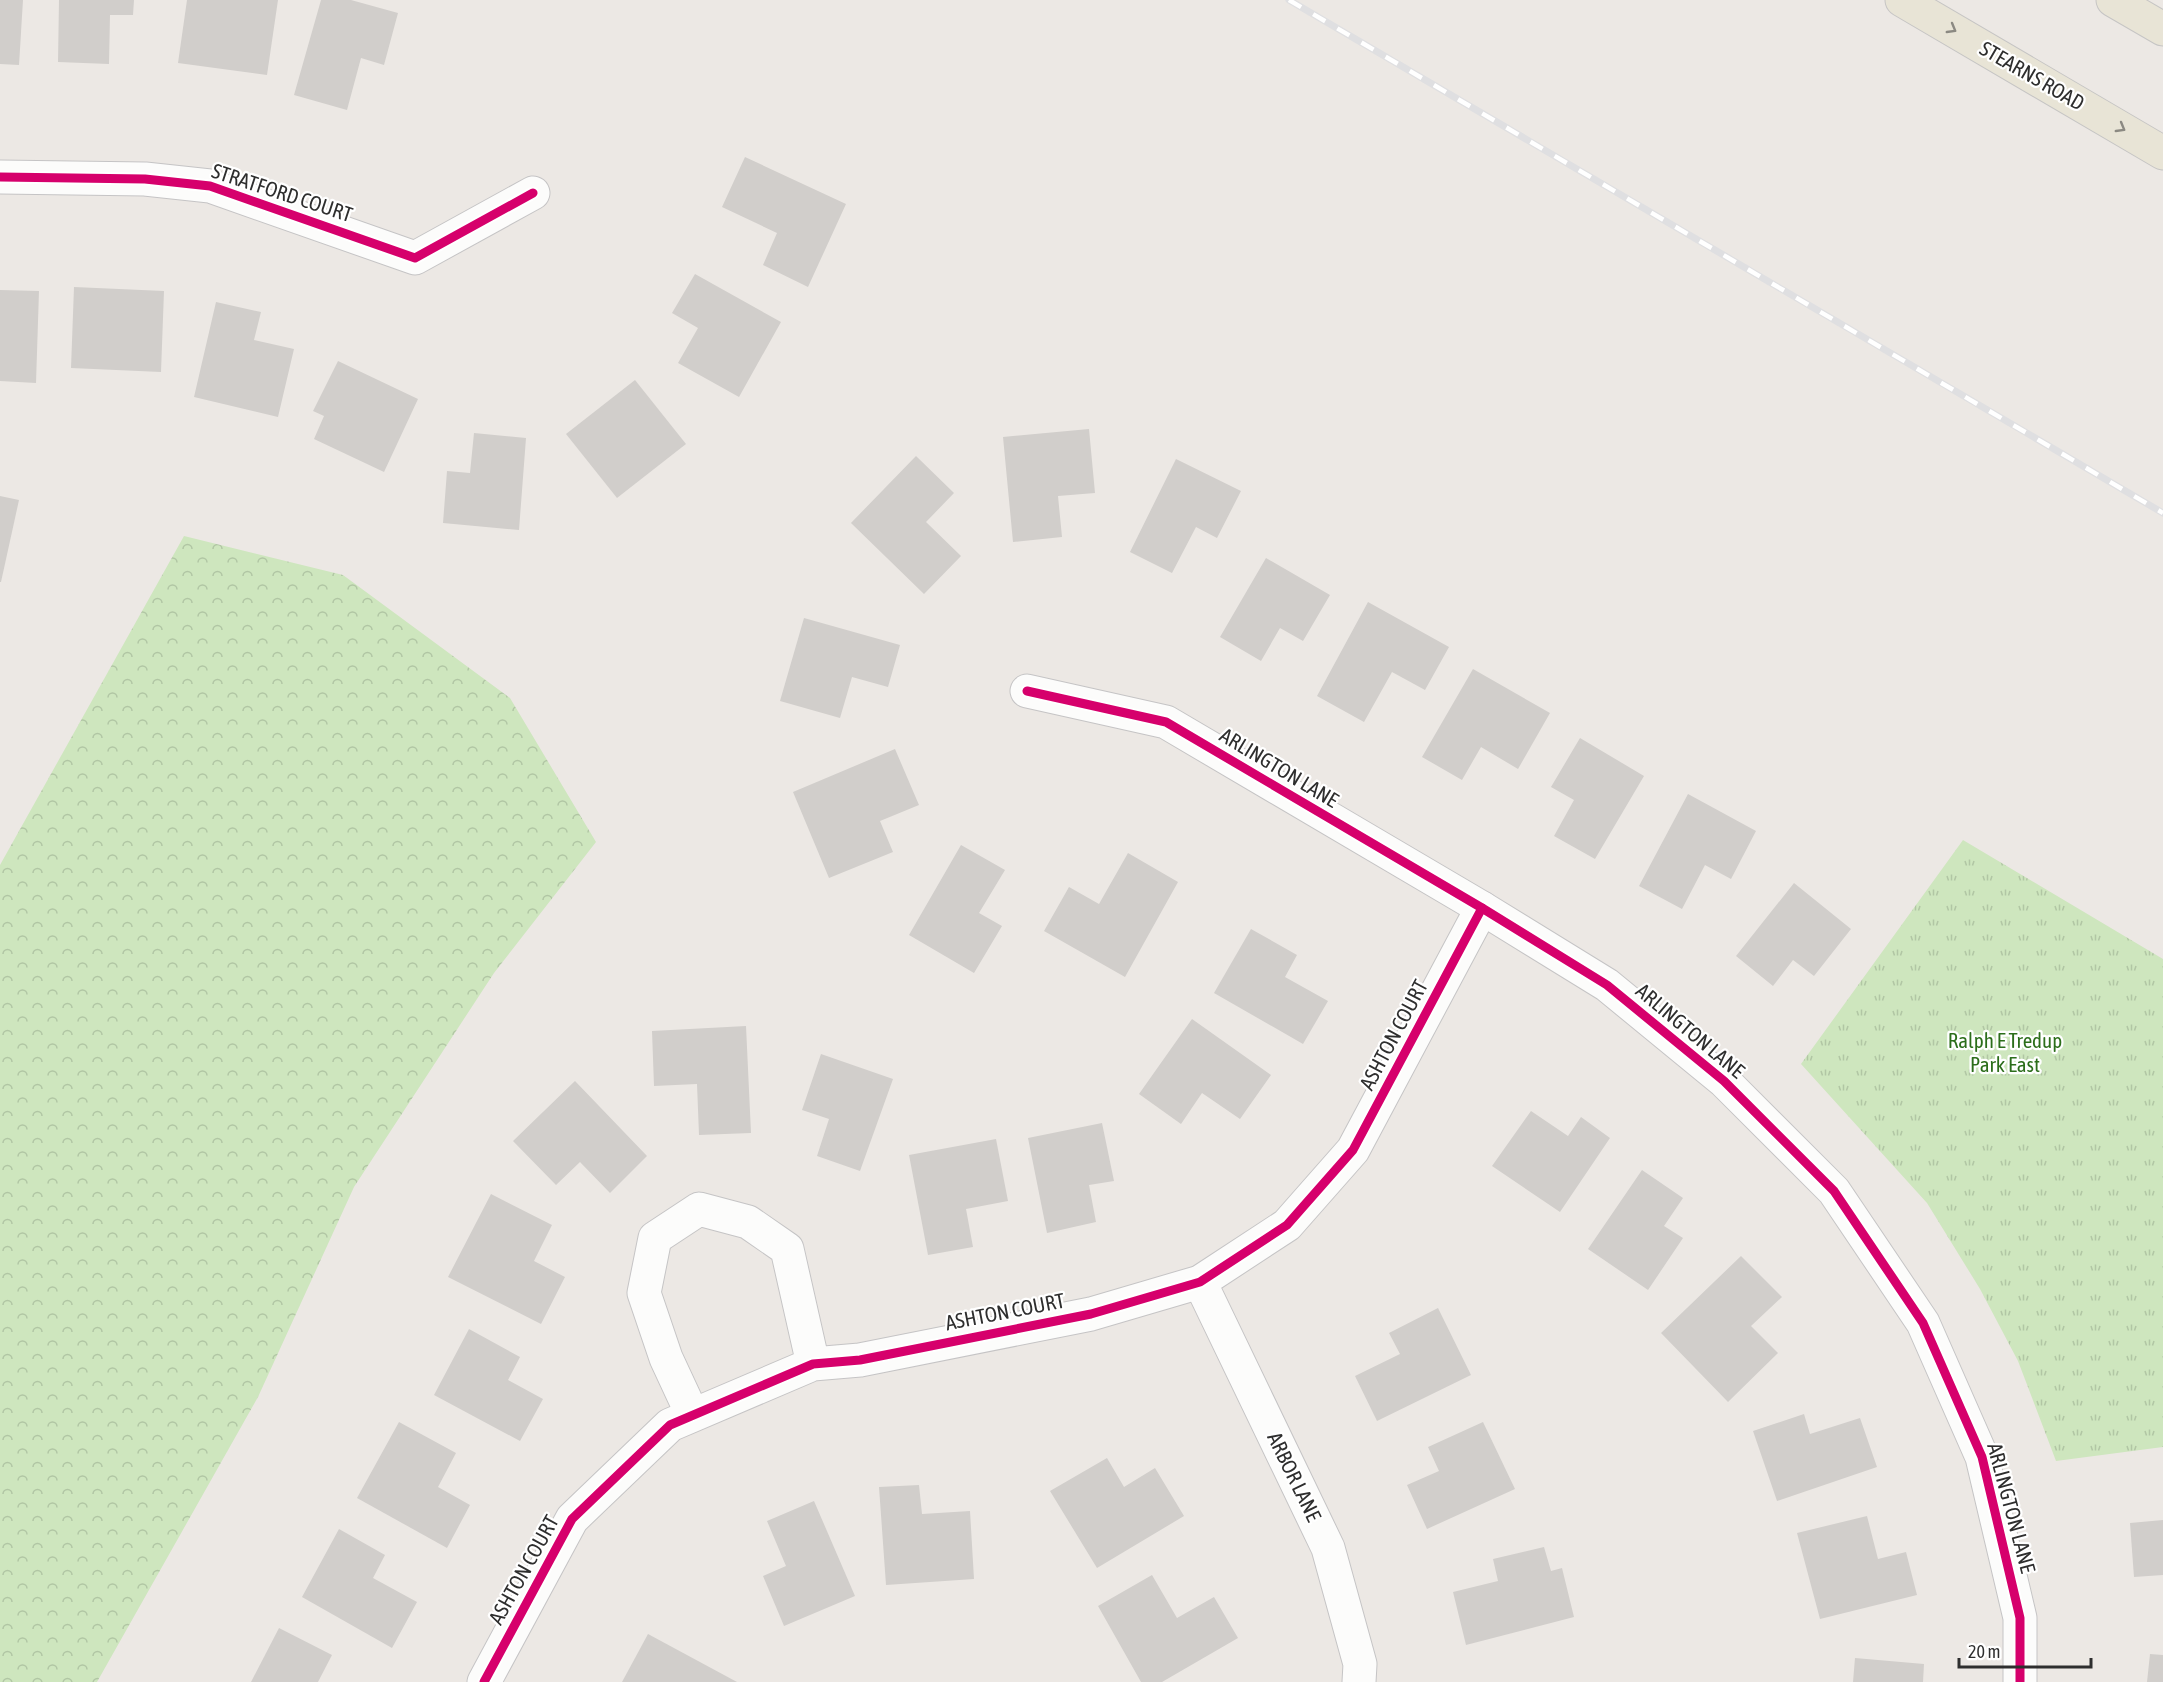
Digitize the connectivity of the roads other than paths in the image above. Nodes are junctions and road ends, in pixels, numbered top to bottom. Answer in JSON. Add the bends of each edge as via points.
{"nodes":[{"id":1,"x":1902,"y":0,"type":"edge"},
{"id":2,"x":2113,"y":0,"type":"edge"},
{"id":3,"x":2163,"y":29,"type":"edge"},
{"id":4,"x":2163,"y":153,"type":"edge"},
{"id":5,"x":0,"y":177,"type":"edge"},
{"id":6,"x":533,"y":193,"type":"dead end"},
{"id":7,"x":1027,"y":691,"type":"dead end"},
{"id":8,"x":1482,"y":908,"type":"junction"},
{"id":9,"x":1200,"y":1281,"type":"junction"},
{"id":10,"x":813,"y":1364,"type":"junction"},
{"id":11,"x":692,"y":1414,"type":"junction"},
{"id":12,"x":484,"y":1682,"type":"edge"},
{"id":13,"x":1359,"y":1682,"type":"edge"},
{"id":14,"x":2020,"y":1682,"type":"edge"}],
"edges":[{"from":1,"to":4,"type":"main road","name":"STEARNS ROAD","one_way":true},
{"from":2,"to":3,"type":"main road"},
{"from":5,"to":6,"type":"street","name":"STRATFORD COURT","via":[[145,179],[210,186],[415,258]]},
{"from":7,"to":8,"type":"street","name":"ARLINGTON LANE","via":[[1166,722]]},
{"from":8,"to":9,"type":"street","name":"ASHTON COURT","via":[[1353,1150],[1287,1226]]},
{"from":8,"to":14,"type":"street","name":"ARLINGTON LANE","via":[[1607,985],[1724,1081],[1834,1191],[1923,1323],[1982,1457],[2020,1618]]},
{"from":9,"to":10,"type":"street","name":"ASHTON COURT","via":[[1091,1314],[860,1360]]},
{"from":9,"to":13,"type":"street","name":"ARBOR LANE","via":[[1328,1548],[1360,1664]]},
{"from":10,"to":11,"type":"street","name":"ASHTON COURT"},
{"from":10,"to":11,"type":"street","via":[[787,1249],[748,1222],[699,1209],[655,1238],[644,1293],[666,1358]]},
{"from":11,"to":12,"type":"street","name":"ASHTON COURT","via":[[670,1425],[572,1519]]}]}
